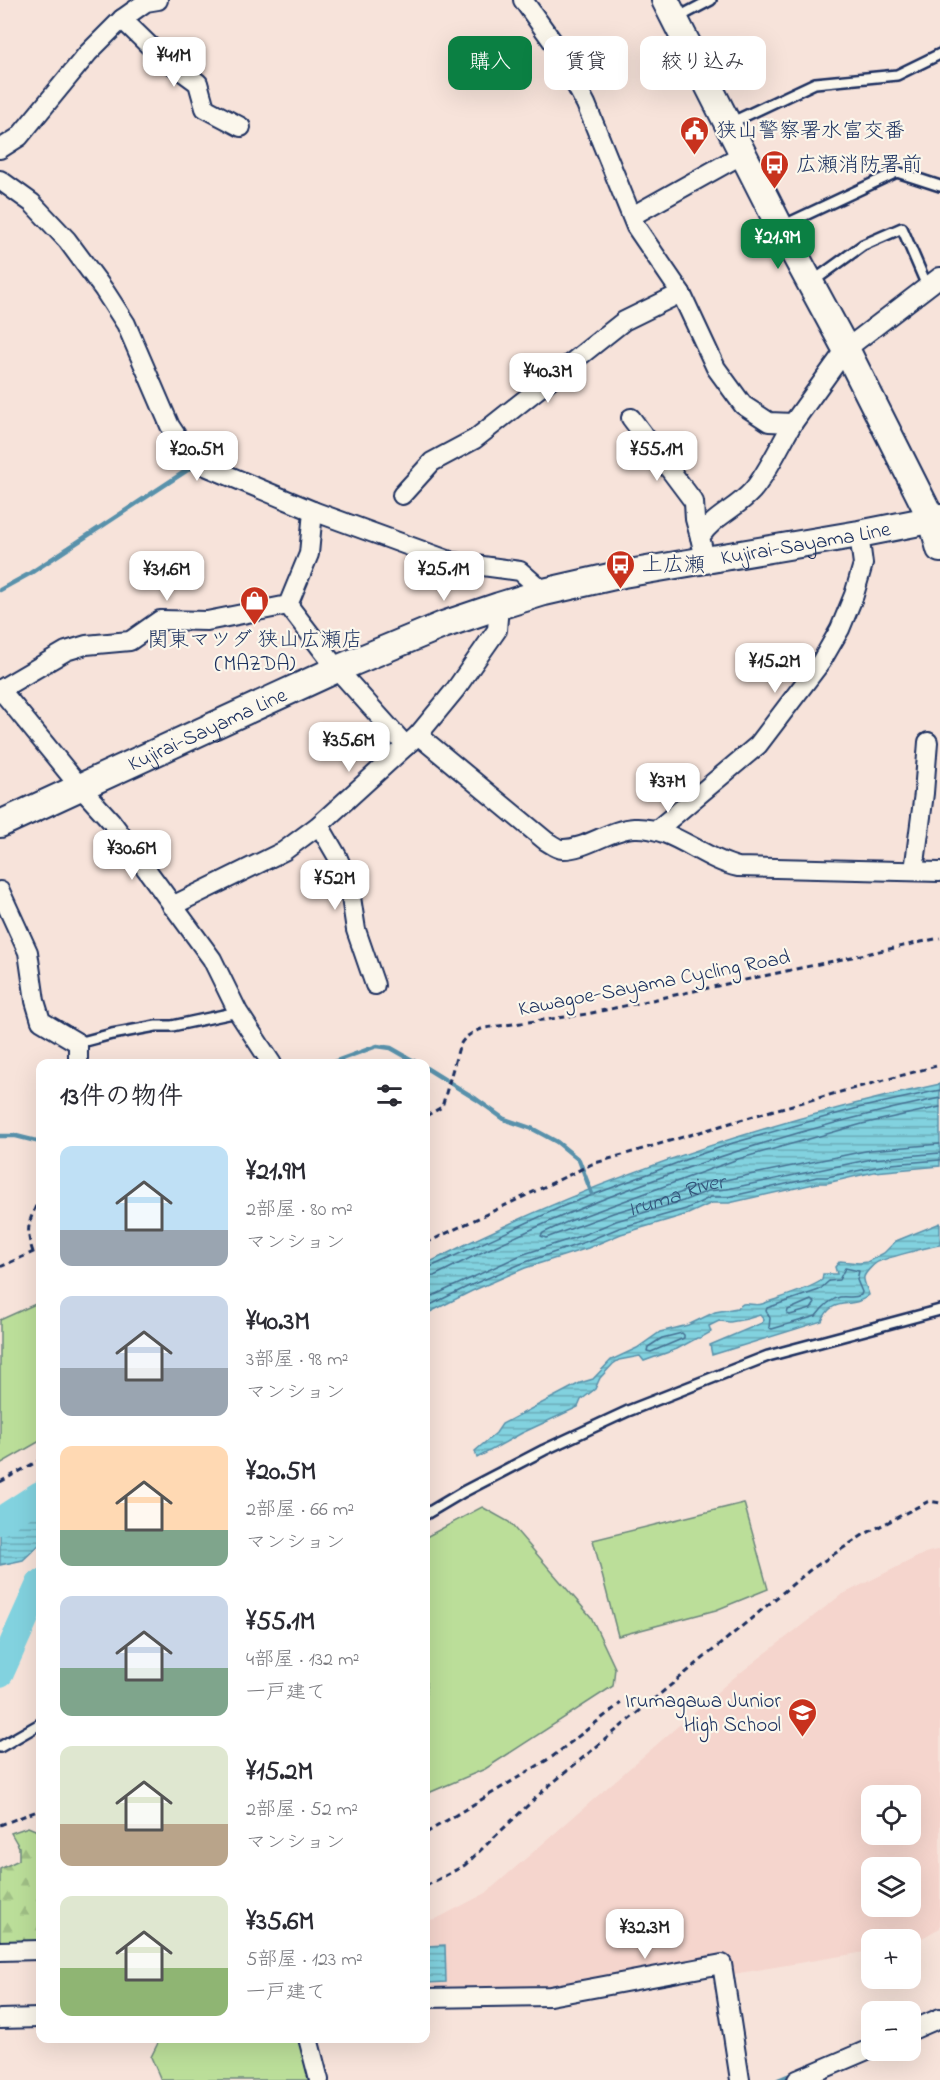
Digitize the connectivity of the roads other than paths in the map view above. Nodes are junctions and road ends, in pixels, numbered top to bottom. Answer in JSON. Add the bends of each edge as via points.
{"nodes":[{"id":1,"x":158,"y":0,"type":"edge"},
{"id":2,"x":523,"y":0,"type":"edge"},
{"id":3,"x":711,"y":0,"type":"edge"},
{"id":4,"x":670,"y":10,"type":"edge"},
{"id":5,"x":122,"y":19,"type":"junction"},
{"id":6,"x":940,"y":54,"type":"edge"},
{"id":7,"x":728,"y":124,"type":"junction"},
{"id":8,"x":241,"y":127,"type":"dead end"},
{"id":9,"x":0,"y":149,"type":"edge"},
{"id":10,"x":742,"y":154,"type":"junction"},
{"id":11,"x":0,"y":180,"type":"edge"},
{"id":12,"x":940,"y":186,"type":"edge"},
{"id":13,"x":632,"y":216,"type":"junction"},
{"id":14,"x":780,"y":227,"type":"junction"},
{"id":15,"x":936,"y":282,"type":"edge"},
{"id":16,"x":810,"y":283,"type":"junction"},
{"id":17,"x":681,"y":293,"type":"junction"},
{"id":18,"x":846,"y":349,"type":"junction"},
{"id":19,"x":631,"y":418,"type":"dead end"},
{"id":20,"x":793,"y":423,"type":"junction"},
{"id":21,"x":402,"y":495,"type":"dead end"},
{"id":22,"x":313,"y":511,"type":"junction"},
{"id":23,"x":936,"y":519,"type":"edge"},
{"id":24,"x":859,"y":534,"type":"junction"},
{"id":25,"x":703,"y":548,"type":"junction"},
{"id":26,"x":940,"y":549,"type":"edge"},
{"id":27,"x":544,"y":592,"type":"junction"},
{"id":28,"x":288,"y":605,"type":"junction"},
{"id":29,"x":499,"y":606,"type":"junction"},
{"id":30,"x":337,"y":669,"type":"junction"},
{"id":31,"x":0,"y":689,"type":"edge"},
{"id":32,"x":412,"y":740,"type":"junction"},
{"id":33,"x":928,"y":742,"type":"dead end"},
{"id":34,"x":80,"y":787,"type":"junction"},
{"id":35,"x":0,"y":824,"type":"edge"},
{"id":36,"x":319,"y":825,"type":"junction"},
{"id":37,"x":658,"y":829,"type":"junction"},
{"id":38,"x":914,"y":871,"type":"junction"},
{"id":39,"x":940,"y":872,"type":"edge"},
{"id":40,"x":0,"y":891,"type":"edge"},
{"id":41,"x":172,"y":906,"type":"junction"},
{"id":42,"x":375,"y":985,"type":"dead end"},
{"id":43,"x":238,"y":1012,"type":"junction"},
{"id":44,"x":78,"y":1043,"type":"junction"},
{"id":45,"x":78,"y":1059,"type":"edge"},
{"id":46,"x":269,"y":1059,"type":"edge"},
{"id":47,"x":940,"y":1310,"type":"edge"},
{"id":48,"x":430,"y":1512,"type":"edge"},
{"id":49,"x":36,"y":1726,"type":"edge"},
{"id":50,"x":0,"y":1747,"type":"edge"},
{"id":51,"x":36,"y":1950,"type":"edge"},
{"id":52,"x":0,"y":1951,"type":"edge"},
{"id":53,"x":430,"y":1998,"type":"edge"},
{"id":54,"x":36,"y":2018,"type":"edge"},
{"id":55,"x":940,"y":2018,"type":"edge"},
{"id":56,"x":0,"y":2019,"type":"edge"},
{"id":57,"x":921,"y":2026,"type":"edge"},
{"id":58,"x":309,"y":2043,"type":"edge"},
{"id":59,"x":861,"y":2053,"type":"edge"},
{"id":60,"x":319,"y":2080,"type":"edge"},
{"id":61,"x":740,"y":2080,"type":"edge"},
{"id":62,"x":797,"y":2080,"type":"edge"}],
"edges":[{"from":1,"to":5,"type":"street","via":[[146,2]]},
{"from":2,"to":13,"type":"street","via":[[553,42],[586,104]]},
{"from":3,"to":4,"type":"lane"},
{"from":4,"to":7,"type":"main road"},
{"from":5,"to":8,"type":"street","via":[[157,53],[198,82],[205,108]]},
{"from":5,"to":9,"type":"street","via":[[88,53],[19,137]]},
{"from":6,"to":7,"type":"lane","via":[[897,75],[816,83]]},
{"from":7,"to":10,"type":"main road"},
{"from":10,"to":13,"type":"street"},
{"from":10,"to":14,"type":"main road"},
{"from":11,"to":22,"type":"street","via":[[32,203],[67,240],[104,290],[126,324],[170,426],[182,444],[203,465]]},
{"from":12,"to":14,"type":"lane","via":[[897,172]]},
{"from":13,"to":17,"type":"street"},
{"from":14,"to":16,"type":"main road"},
{"from":15,"to":16,"type":"lane","via":[[902,228],[863,245]]},
{"from":15,"to":18,"type":"street"},
{"from":16,"to":18,"type":"main road"},
{"from":17,"to":20,"type":"street","via":[[716,368],[743,405],[769,422]]},
{"from":17,"to":21,"type":"street","via":[[624,321],[475,439],[432,462]]},
{"from":18,"to":20,"type":"street"},
{"from":18,"to":23,"type":"main road"},
{"from":19,"to":25,"type":"street","via":[[694,502]]},
{"from":20,"to":25,"type":"street","via":[[754,489],[708,525]]},
{"from":22,"to":27,"type":"street","via":[[453,562],[520,571]]},
{"from":22,"to":28,"type":"street","via":[[309,554]]},
{"from":23,"to":24,"type":"main road","name":"Kujirai-Sayama Line"},
{"from":23,"to":26,"type":"main road"},
{"from":24,"to":25,"type":"main road","name":"Kujirai-Sayama Line"},
{"from":24,"to":37,"type":"street","via":[[863,564],[854,595],[821,662],[758,745]]},
{"from":25,"to":27,"type":"main road","name":"Kujirai-Sayama Line","via":[[623,574]]},
{"from":27,"to":29,"type":"main road","name":"Kujirai-Sayama Line"},
{"from":28,"to":30,"type":"street"},
{"from":28,"to":31,"type":"street","via":[[207,621],[160,620],[130,641],[66,651]]},
{"from":29,"to":30,"type":"main road","name":"Kujirai-Sayama Line"},
{"from":29,"to":32,"type":"street","via":[[497,630],[455,690]]},
{"from":30,"to":32,"type":"street"},
{"from":30,"to":34,"type":"main road","name":"Kujirai-Sayama Line"},
{"from":31,"to":34,"type":"street"},
{"from":32,"to":36,"type":"street"},
{"from":32,"to":37,"type":"street","via":[[560,849],[633,828]]},
{"from":33,"to":38,"type":"street"},
{"from":34,"to":35,"type":"main road","name":"Kujirai-Sayama Line"},
{"from":34,"to":41,"type":"street","via":[[111,821]]},
{"from":36,"to":41,"type":"street","via":[[284,851]]},
{"from":36,"to":42,"type":"street","via":[[349,884],[356,930]]},
{"from":37,"to":38,"type":"street","via":[[723,864],[738,867]]},
{"from":38,"to":39,"type":"street"},
{"from":40,"to":44,"type":"street","via":[[28,952],[41,1021]]},
{"from":41,"to":43,"type":"street","via":[[212,959]]},
{"from":43,"to":44,"type":"lane"},
{"from":43,"to":46,"type":"street"},
{"from":44,"to":45,"type":"street"},
{"from":47,"to":48,"type":"lane","via":[[768,1356],[639,1407],[534,1455]]},
{"from":49,"to":50,"type":"lane"},
{"from":51,"to":52,"type":"street"},
{"from":53,"to":61,"type":"street","via":[[550,1996],[722,1964]]},
{"from":54,"to":56,"type":"street"},
{"from":55,"to":57,"type":"street"},
{"from":58,"to":60,"type":"street"},
{"from":59,"to":62,"type":"street"}]}
